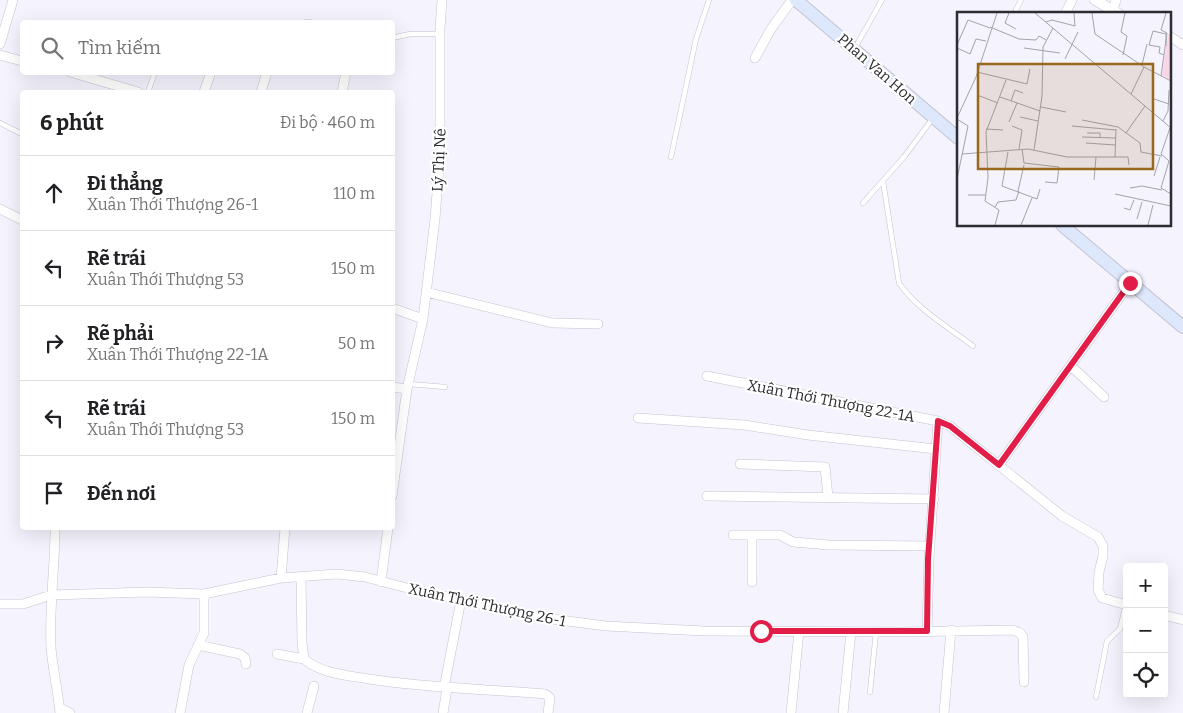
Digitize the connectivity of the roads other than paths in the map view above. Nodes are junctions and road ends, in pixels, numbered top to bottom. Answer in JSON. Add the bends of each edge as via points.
{"nodes":[{"id":1,"x":13,"y":0,"type":"edge"},
{"id":2,"x":442,"y":0,"type":"edge"},
{"id":3,"x":709,"y":0,"type":"edge"},
{"id":4,"x":792,"y":0,"type":"edge"},
{"id":5,"x":796,"y":0,"type":"edge"},
{"id":6,"x":882,"y":0,"type":"edge"},
{"id":7,"x":1021,"y":0,"type":"edge"},
{"id":8,"x":1072,"y":0,"type":"edge"},
{"id":9,"x":1095,"y":0,"type":"edge"},
{"id":10,"x":1116,"y":8,"type":"edge"},
{"id":11,"x":1016,"y":10,"type":"dead end"},
{"id":12,"x":1066,"y":12,"type":"edge"},
{"id":13,"x":440,"y":34,"type":"junction"},
{"id":14,"x":395,"y":37,"type":"edge"},
{"id":15,"x":1170,"y":37,"type":"edge"},
{"id":16,"x":0,"y":44,"type":"edge"},
{"id":17,"x":1183,"y":45,"type":"edge"},
{"id":18,"x":854,"y":49,"type":"junction"},
{"id":19,"x":0,"y":55,"type":"edge"},
{"id":20,"x":755,"y":58,"type":"dead end"},
{"id":21,"x":20,"y":60,"type":"edge"},
{"id":22,"x":80,"y":75,"type":"edge"},
{"id":23,"x":154,"y":75,"type":"edge"},
{"id":24,"x":210,"y":75,"type":"edge"},
{"id":25,"x":266,"y":75,"type":"edge"},
{"id":26,"x":345,"y":75,"type":"edge"},
{"id":27,"x":131,"y":90,"type":"edge"},
{"id":28,"x":149,"y":90,"type":"edge"},
{"id":29,"x":205,"y":90,"type":"edge"},
{"id":30,"x":262,"y":90,"type":"edge"},
{"id":31,"x":342,"y":90,"type":"edge"},
{"id":32,"x":934,"y":117,"type":"junction"},
{"id":33,"x":0,"y":122,"type":"edge"},
{"id":34,"x":20,"y":133,"type":"edge"},
{"id":35,"x":957,"y":137,"type":"edge"},
{"id":36,"x":671,"y":157,"type":"dead end"},
{"id":37,"x":883,"y":181,"type":"junction"},
{"id":38,"x":863,"y":203,"type":"dead end"},
{"id":39,"x":0,"y":209,"type":"edge"},
{"id":40,"x":20,"y":219,"type":"edge"},
{"id":41,"x":1063,"y":226,"type":"edge"},
{"id":42,"x":1130,"y":283,"type":"junction"},
{"id":43,"x":426,"y":292,"type":"junction"},
{"id":44,"x":395,"y":309,"type":"edge"},
{"id":45,"x":422,"y":319,"type":"junction"},
{"id":46,"x":598,"y":324,"type":"dead end"},
{"id":47,"x":1183,"y":327,"type":"edge"},
{"id":48,"x":973,"y":346,"type":"dead end"},
{"id":49,"x":1071,"y":366,"type":"junction"},
{"id":50,"x":707,"y":376,"type":"dead end"},
{"id":51,"x":395,"y":387,"type":"edge"},
{"id":52,"x":408,"y":387,"type":"junction"},
{"id":53,"x":445,"y":387,"type":"dead end"},
{"id":54,"x":1104,"y":397,"type":"dead end"},
{"id":55,"x":638,"y":418,"type":"dead end"},
{"id":56,"x":938,"y":421,"type":"junction"},
{"id":57,"x":936,"y":449,"type":"junction"},
{"id":58,"x":740,"y":464,"type":"dead end"},
{"id":59,"x":999,"y":465,"type":"junction"},
{"id":60,"x":395,"y":476,"type":"edge"},
{"id":61,"x":707,"y":496,"type":"dead end"},
{"id":62,"x":828,"y":497,"type":"junction"},
{"id":63,"x":934,"y":499,"type":"junction"},
{"id":64,"x":55,"y":530,"type":"edge"},
{"id":65,"x":285,"y":530,"type":"edge"},
{"id":66,"x":388,"y":530,"type":"edge"},
{"id":67,"x":732,"y":535,"type":"dead end"},
{"id":68,"x":752,"y":535,"type":"junction"},
{"id":69,"x":930,"y":546,"type":"junction"},
{"id":70,"x":301,"y":577,"type":"junction"},
{"id":71,"x":281,"y":578,"type":"junction"},
{"id":72,"x":381,"y":582,"type":"junction"},
{"id":73,"x":752,"y":582,"type":"dead end"},
{"id":74,"x":204,"y":594,"type":"junction"},
{"id":75,"x":51,"y":595,"type":"junction"},
{"id":76,"x":461,"y":600,"type":"junction"},
{"id":77,"x":1123,"y":603,"type":"edge"},
{"id":78,"x":0,"y":604,"type":"edge"},
{"id":79,"x":1126,"y":608,"type":"edge"},
{"id":80,"x":1168,"y":616,"type":"edge"},
{"id":81,"x":1183,"y":620,"type":"edge"},
{"id":82,"x":951,"y":630,"type":"junction"},
{"id":83,"x":798,"y":631,"type":"junction"},
{"id":84,"x":927,"y":631,"type":"junction"},
{"id":85,"x":851,"y":632,"type":"junction"},
{"id":86,"x":876,"y":632,"type":"junction"},
{"id":87,"x":198,"y":645,"type":"junction"},
{"id":88,"x":277,"y":654,"type":"dead end"},
{"id":89,"x":304,"y":659,"type":"junction"},
{"id":90,"x":246,"y":664,"type":"dead end"},
{"id":91,"x":1024,"y":682,"type":"dead end"},
{"id":92,"x":314,"y":686,"type":"dead end"},
{"id":93,"x":446,"y":688,"type":"junction"},
{"id":94,"x":870,"y":692,"type":"dead end"},
{"id":95,"x":1096,"y":697,"type":"dead end"},
{"id":96,"x":60,"y":711,"type":"edge"},
{"id":97,"x":70,"y":713,"type":"edge"},
{"id":98,"x":180,"y":713,"type":"edge"},
{"id":99,"x":307,"y":713,"type":"edge"},
{"id":100,"x":443,"y":713,"type":"edge"},
{"id":101,"x":548,"y":713,"type":"edge"},
{"id":102,"x":791,"y":713,"type":"edge"},
{"id":103,"x":843,"y":713,"type":"edge"},
{"id":104,"x":944,"y":713,"type":"edge"}],
"edges":[{"from":1,"to":16,"type":"street"},
{"from":2,"to":13,"type":"street","name":"Lý Thị Nê"},
{"from":3,"to":36,"type":"lane","via":[[696,39]]},
{"from":4,"to":20,"type":"street"},
{"from":5,"to":18,"type":"main road","name":"Phan Van Hon"},
{"from":6,"to":18,"type":"lane"},
{"from":7,"to":11,"type":"lane"},
{"from":8,"to":12,"type":"street"},
{"from":9,"to":10,"type":"street"},
{"from":13,"to":14,"type":"lane"},
{"from":13,"to":43,"type":"street","name":"Lý Thị Nê","via":[[440,154]]},
{"from":15,"to":17,"type":"street"},
{"from":18,"to":32,"type":"main road","name":"Phan Van Hon"},
{"from":19,"to":21,"type":"street"},
{"from":22,"to":27,"type":"street"},
{"from":23,"to":28,"type":"lane"},
{"from":24,"to":29,"type":"street"},
{"from":25,"to":30,"type":"street"},
{"from":26,"to":31,"type":"street"},
{"from":32,"to":35,"type":"main road","name":"Phan Van Hon"},
{"from":32,"to":37,"type":"lane"},
{"from":33,"to":34,"type":"lane"},
{"from":37,"to":38,"type":"lane"},
{"from":37,"to":48,"type":"lane","via":[[899,283],[923,308]]},
{"from":39,"to":40,"type":"street"},
{"from":41,"to":42,"type":"main road"},
{"from":42,"to":47,"type":"main road"},
{"from":42,"to":49,"type":"street"},
{"from":43,"to":45,"type":"street","name":"Lý Thị Nê"},
{"from":43,"to":46,"type":"street","via":[[552,323]]},
{"from":44,"to":45,"type":"street"},
{"from":45,"to":52,"type":"street","name":"Lý Thị Nê"},
{"from":49,"to":54,"type":"street"},
{"from":49,"to":59,"type":"street"},
{"from":50,"to":56,"type":"street","name":"Xuân Thới Thượng 22-1A"},
{"from":51,"to":52,"type":"street"},
{"from":52,"to":53,"type":"lane"},
{"from":52,"to":60,"type":"street","name":"Lý Thị Nê"},
{"from":55,"to":57,"type":"street","via":[[744,425]]},
{"from":56,"to":57,"type":"street"},
{"from":56,"to":59,"type":"street","name":"Xuân Thới Thượng 22-1A","via":[[950,426]]},
{"from":57,"to":63,"type":"street"},
{"from":58,"to":62,"type":"street","via":[[825,468]]},
{"from":59,"to":77,"type":"street","name":"Xuân Thới Thượng 22-1A","via":[[1062,516],[1098,537],[1103,546],[1098,590],[1102,598]]},
{"from":61,"to":62,"type":"street"},
{"from":62,"to":63,"type":"street"},
{"from":63,"to":69,"type":"street"},
{"from":64,"to":75,"type":"street"},
{"from":65,"to":71,"type":"street"},
{"from":66,"to":72,"type":"street"},
{"from":67,"to":68,"type":"street"},
{"from":68,"to":69,"type":"street","via":[[780,534],[793,542],[829,545]]},
{"from":68,"to":73,"type":"street"},
{"from":69,"to":84,"type":"street"},
{"from":70,"to":71,"type":"street","name":"Xuân Thới Thượng 26-1"},
{"from":70,"to":72,"type":"street","name":"Xuân Thới Thượng 26-1","via":[[337,574]]},
{"from":70,"to":89,"type":"street"},
{"from":71,"to":74,"type":"street","name":"Xuân Thới Thượng 26-1"},
{"from":72,"to":76,"type":"street","name":"Xuân Thới Thượng 26-1"},
{"from":74,"to":75,"type":"street","name":"Xuân Thới Thượng 26-1"},
{"from":74,"to":87,"type":"street","via":[[204,633]]},
{"from":75,"to":78,"type":"street","name":"Xuân Thới Thượng 26-1","via":[[23,604]]},
{"from":75,"to":96,"type":"street","via":[[51,647]]},
{"from":76,"to":83,"type":"street","name":"Xuân Thới Thượng 26-1","via":[[537,617],[606,626]]},
{"from":76,"to":93,"type":"street"},
{"from":79,"to":95,"type":"lane","via":[[1120,629],[1107,641]]},
{"from":80,"to":81,"type":"street"},
{"from":82,"to":84,"type":"street","name":"Xuân Thới Thượng 26-1"},
{"from":82,"to":91,"type":"street","name":"Xuân Thới Thượng 26-1","via":[[1013,630],[1020,633],[1023,637]]},
{"from":82,"to":104,"type":"street"},
{"from":83,"to":85,"type":"street","name":"Xuân Thới Thượng 26-1"},
{"from":83,"to":102,"type":"street"},
{"from":84,"to":86,"type":"street","name":"Xuân Thới Thượng 26-1"},
{"from":85,"to":86,"type":"street","name":"Xuân Thới Thượng 26-1"},
{"from":85,"to":103,"type":"street"},
{"from":86,"to":94,"type":"lane"},
{"from":87,"to":90,"type":"street","via":[[240,654]]},
{"from":87,"to":98,"type":"street","via":[[189,665]]},
{"from":88,"to":89,"type":"street"},
{"from":89,"to":93,"type":"street","via":[[313,667],[337,674]]},
{"from":92,"to":99,"type":"street"},
{"from":93,"to":100,"type":"street"},
{"from":93,"to":101,"type":"street","via":[[545,694],[550,698]]},
{"from":96,"to":97,"type":"street"}]}
